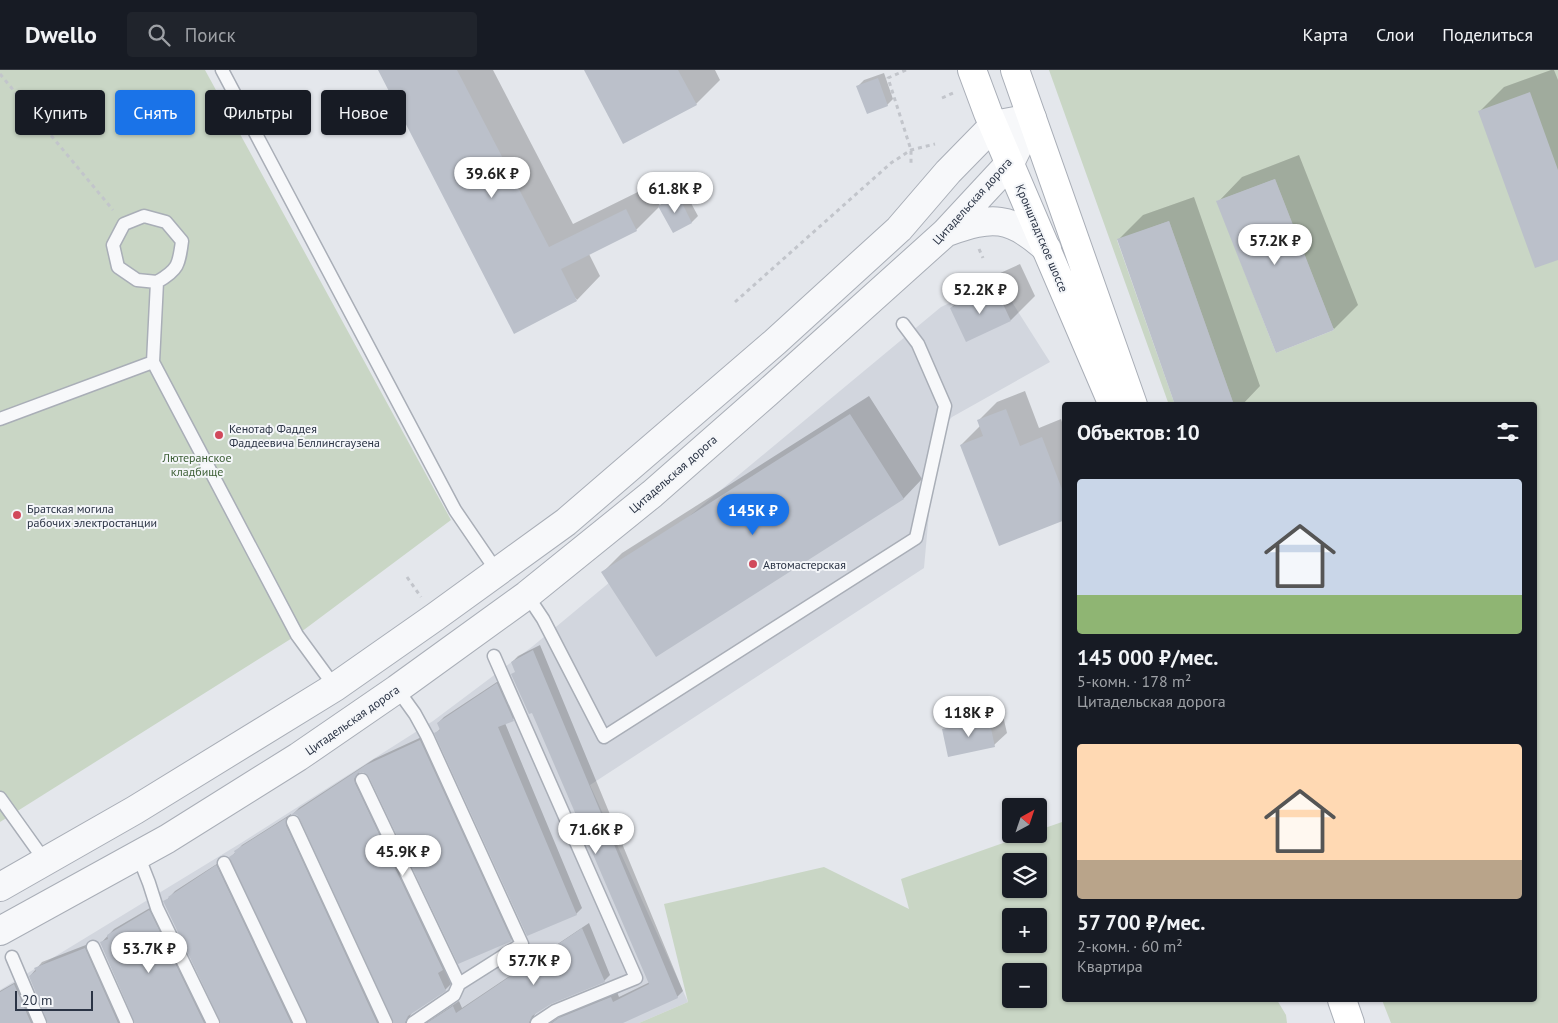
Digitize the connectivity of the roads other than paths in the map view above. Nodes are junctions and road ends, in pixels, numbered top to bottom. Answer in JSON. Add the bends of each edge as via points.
{"nodes":[{"id":1,"x":222,"y":70,"type":"edge"},
{"id":2,"x":972,"y":70,"type":"edge"},
{"id":3,"x":1015,"y":70,"type":"edge"},
{"id":4,"x":1032,"y":118,"type":"junction"},
{"id":5,"x":994,"y":125,"type":"junction"},
{"id":6,"x":1010,"y":163,"type":"junction"},
{"id":7,"x":945,"y":233,"type":"junction"},
{"id":8,"x":1047,"y":249,"type":"junction"},
{"id":9,"x":157,"y":282,"type":"junction"},
{"id":10,"x":903,"y":324,"type":"dead end"},
{"id":11,"x":153,"y":362,"type":"junction"},
{"id":12,"x":1112,"y":402,"type":"edge"},
{"id":13,"x":1132,"y":402,"type":"edge"},
{"id":14,"x":0,"y":419,"type":"edge"},
{"id":15,"x":498,"y":573,"type":"junction"},
{"id":16,"x":527,"y":595,"type":"junction"},
{"id":17,"x":494,"y":656,"type":"dead end"},
{"id":18,"x":334,"y":687,"type":"junction"},
{"id":19,"x":397,"y":689,"type":"junction"},
{"id":20,"x":362,"y":780,"type":"dead end"},
{"id":21,"x":0,"y":798,"type":"edge"},
{"id":22,"x":293,"y":822,"type":"dead end"},
{"id":23,"x":138,"y":855,"type":"junction"},
{"id":24,"x":45,"y":862,"type":"junction"},
{"id":25,"x":224,"y":863,"type":"dead end"},
{"id":26,"x":0,"y":886,"type":"edge"},
{"id":27,"x":0,"y":931,"type":"edge"},
{"id":28,"x":92,"y":947,"type":"dead end"},
{"id":29,"x":12,"y":957,"type":"dead end"},
{"id":30,"x":459,"y":984,"type":"junction"},
{"id":31,"x":1343,"y":1002,"type":"edge"},
{"id":32,"x":40,"y":1023,"type":"edge"},
{"id":33,"x":126,"y":1023,"type":"edge"},
{"id":34,"x":213,"y":1023,"type":"edge"},
{"id":35,"x":300,"y":1023,"type":"edge"},
{"id":36,"x":386,"y":1023,"type":"edge"},
{"id":37,"x":412,"y":1023,"type":"edge"},
{"id":38,"x":537,"y":1023,"type":"edge"},
{"id":39,"x":1350,"y":1023,"type":"edge"}],
"edges":[{"from":1,"to":15,"type":"lane","via":[[455,510]]},
{"from":2,"to":5,"type":"main road","name":"Кронштадтское шоссе"},
{"from":3,"to":4,"type":"main road"},
{"from":4,"to":5,"type":"street"},
{"from":4,"to":6,"type":"street","name":"Цитадельская дорога"},
{"from":4,"to":13,"type":"main road"},
{"from":5,"to":6,"type":"main road","name":"Кронштадтское шоссе"},
{"from":5,"to":15,"type":"street","via":[[899,229],[775,342],[566,522]]},
{"from":6,"to":7,"type":"street","name":"Цитадельская дорога"},
{"from":6,"to":8,"type":"main road","name":"Кронштадтское шоссе"},
{"from":7,"to":8,"type":"street","via":[[979,222],[1003,221],[1030,234]]},
{"from":7,"to":16,"type":"street","name":"Цитадельская дорога","via":[[652,494]]},
{"from":8,"to":12,"type":"main road","name":"Кронштадтское шоссе"},
{"from":9,"to":9,"type":"lane","via":[[169,275],[179,263],[182,241],[166,222],[144,216],[124,224],[112,244],[118,267],[137,280]]},
{"from":9,"to":11,"type":"lane"},
{"from":10,"to":16,"type":"lane","via":[[918,344],[945,406],[916,538],[604,737],[543,619]]},
{"from":11,"to":14,"type":"lane"},
{"from":11,"to":18,"type":"lane","via":[[297,635]]},
{"from":15,"to":18,"type":"street"},
{"from":16,"to":19,"type":"street","name":"Цитадельская дорога"},
{"from":17,"to":38,"type":"lane","via":[[636,978],[555,1011]]},
{"from":18,"to":24,"type":"street","via":[[136,810]]},
{"from":19,"to":23,"type":"street","name":"Цитадельская дорога","via":[[298,758]]},
{"from":19,"to":30,"type":"lane","via":[[427,736],[522,944]]},
{"from":20,"to":30,"type":"lane"},
{"from":21,"to":24,"type":"lane"},
{"from":22,"to":36,"type":"lane"},
{"from":23,"to":27,"type":"street","name":"Цитадельская дорога"},
{"from":23,"to":34,"type":"lane","via":[[157,908]]},
{"from":24,"to":26,"type":"street"},
{"from":25,"to":35,"type":"lane"},
{"from":28,"to":33,"type":"lane"},
{"from":29,"to":32,"type":"lane"},
{"from":30,"to":37,"type":"lane","via":[[454,995]]},
{"from":31,"to":39,"type":"main road"}]}
